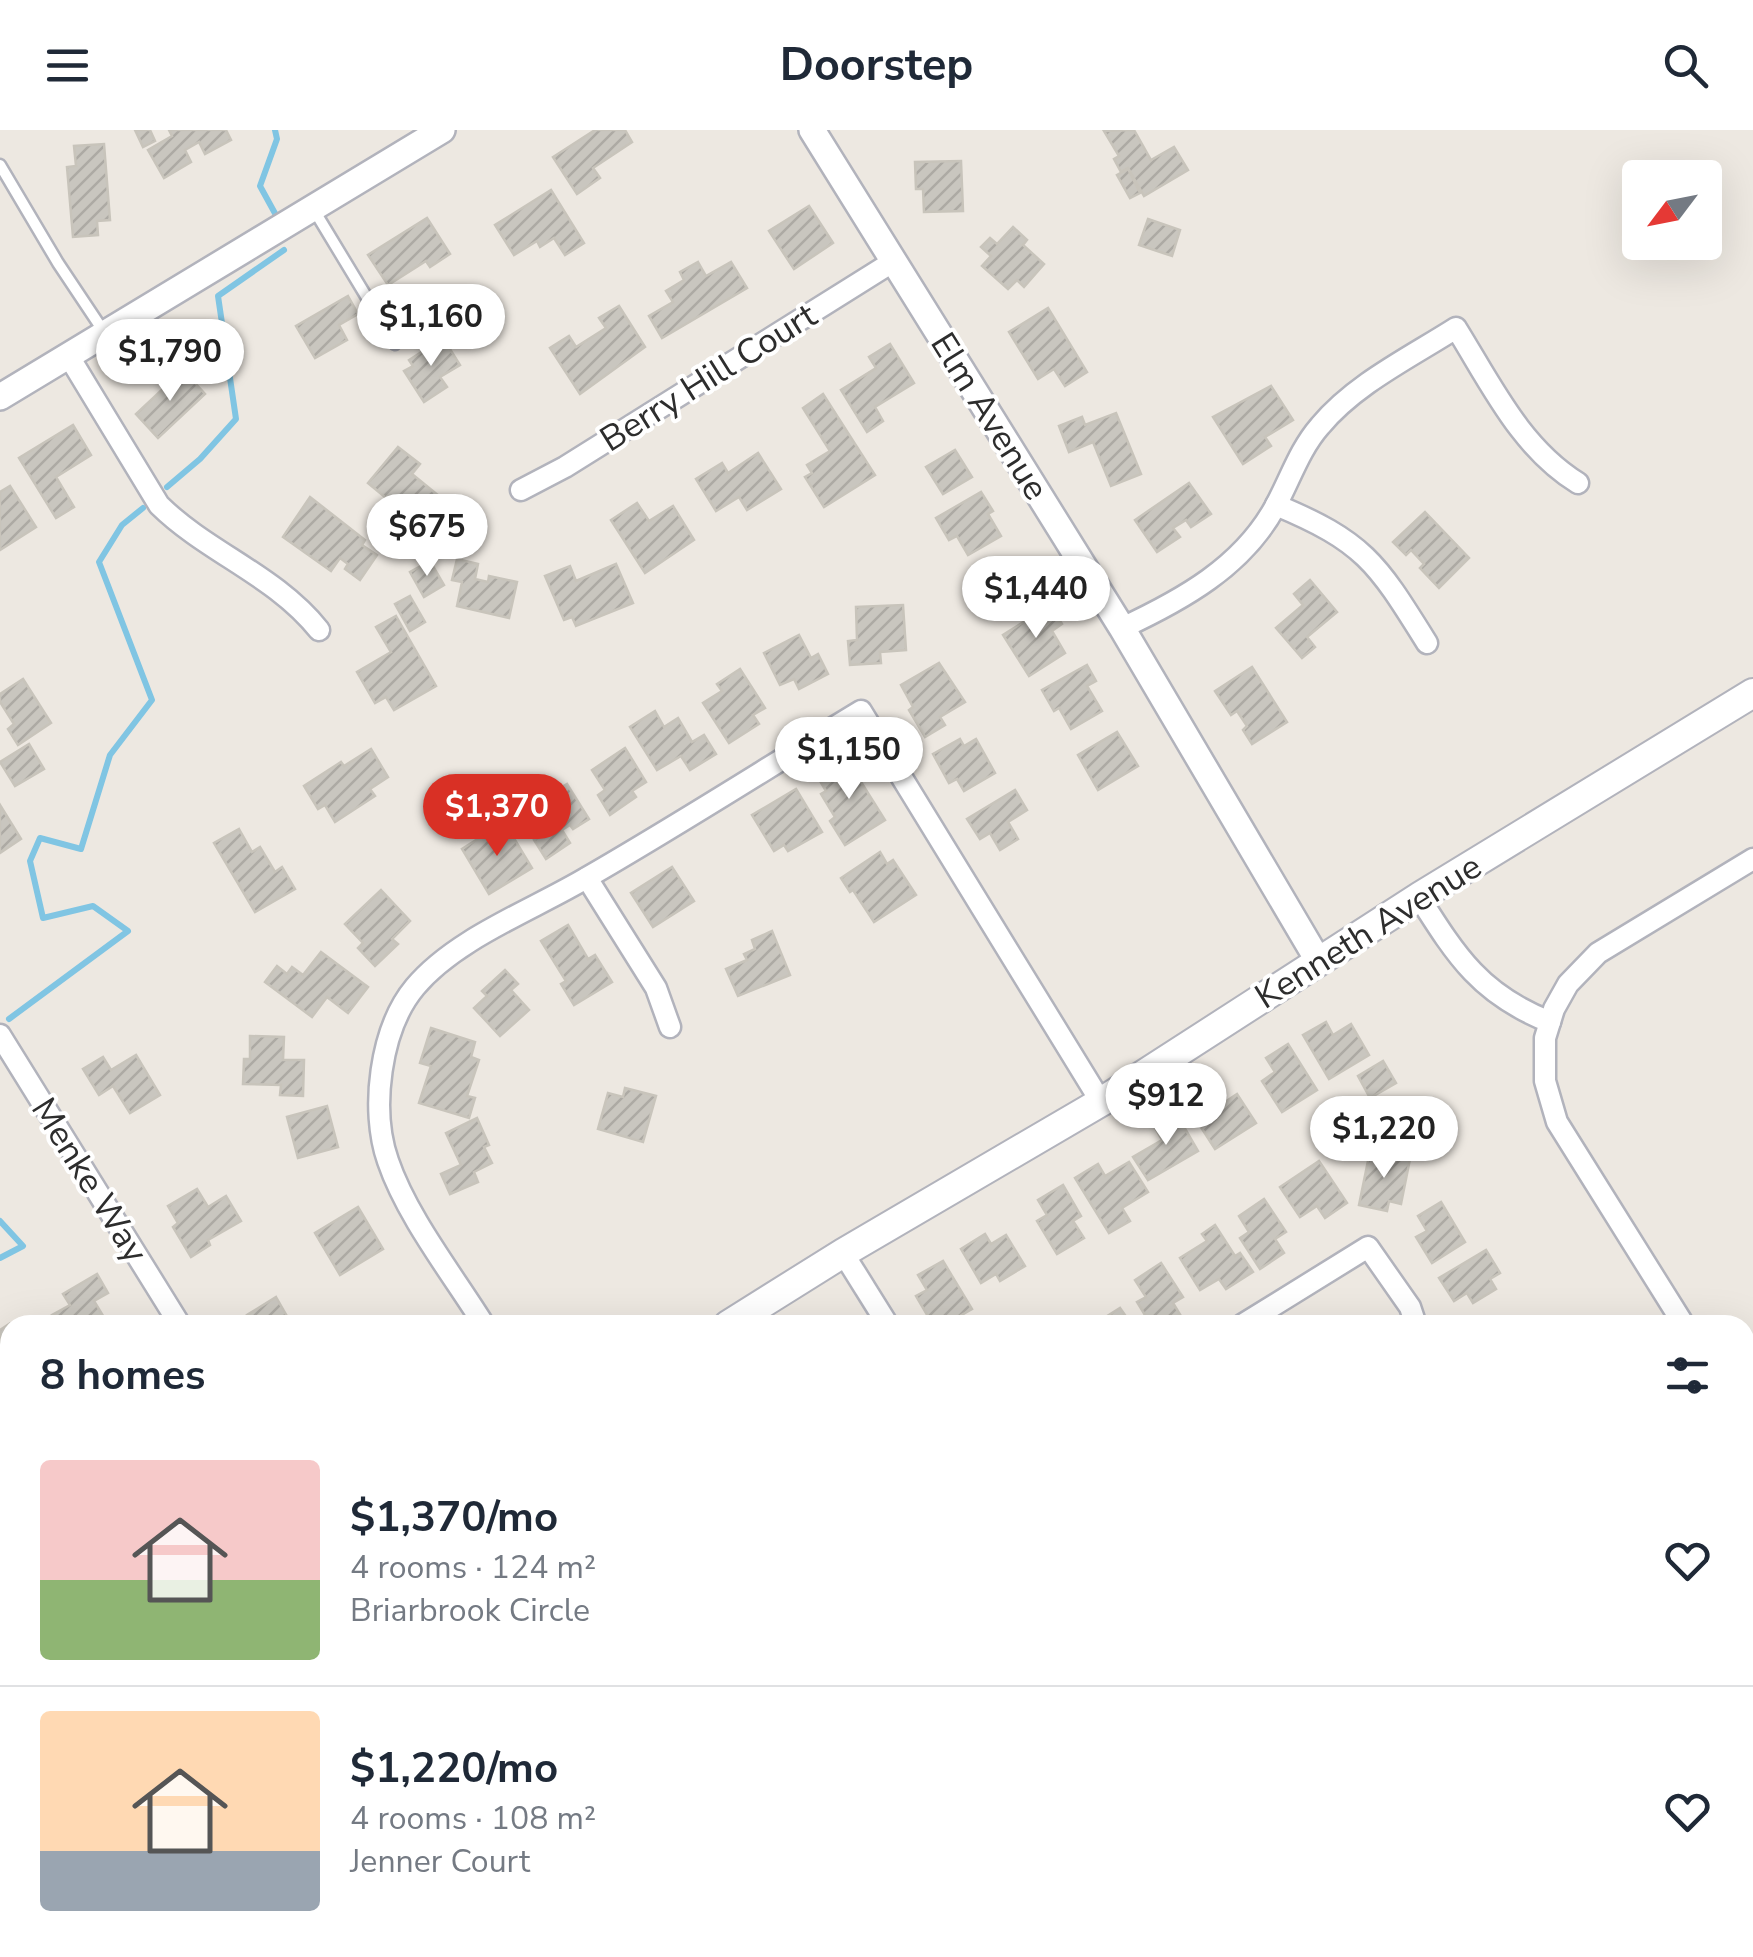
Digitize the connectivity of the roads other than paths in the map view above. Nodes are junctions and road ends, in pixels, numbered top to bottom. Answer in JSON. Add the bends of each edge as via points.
{"nodes":[{"id":1,"x":442,"y":130,"type":"edge"},
{"id":2,"x":812,"y":130,"type":"edge"},
{"id":3,"x":0,"y":165,"type":"edge"},
{"id":4,"x":313,"y":210,"type":"junction"},
{"id":5,"x":894,"y":261,"type":"junction"},
{"id":6,"x":105,"y":333,"type":"junction"},
{"id":7,"x":396,"y":344,"type":"dead end"},
{"id":8,"x":68,"y":356,"type":"junction"},
{"id":9,"x":0,"y":397,"type":"edge"},
{"id":10,"x":1578,"y":482,"type":"dead end"},
{"id":11,"x":521,"y":490,"type":"dead end"},
{"id":12,"x":1276,"y":505,"type":"junction"},
{"id":13,"x":1122,"y":628,"type":"junction"},
{"id":14,"x":319,"y":630,"type":"dead end"},
{"id":15,"x":1427,"y":643,"type":"dead end"},
{"id":16,"x":1753,"y":694,"type":"edge"},
{"id":17,"x":1753,"y":859,"type":"edge"},
{"id":18,"x":587,"y":878,"type":"junction"},
{"id":19,"x":1419,"y":897,"type":"junction"},
{"id":20,"x":1318,"y":962,"type":"junction"},
{"id":21,"x":1550,"y":1022,"type":"junction"},
{"id":22,"x":670,"y":1027,"type":"dead end"},
{"id":23,"x":0,"y":1035,"type":"edge"},
{"id":24,"x":1102,"y":1102,"type":"junction"},
{"id":25,"x":844,"y":1253,"type":"junction"},
{"id":26,"x":174,"y":1315,"type":"edge"},
{"id":27,"x":478,"y":1315,"type":"edge"},
{"id":28,"x":744,"y":1315,"type":"edge"},
{"id":29,"x":882,"y":1315,"type":"edge"},
{"id":30,"x":1258,"y":1315,"type":"edge"},
{"id":31,"x":1412,"y":1315,"type":"edge"},
{"id":32,"x":1678,"y":1315,"type":"edge"}],
"edges":[{"from":1,"to":4,"type":"street"},
{"from":2,"to":5,"type":"street","name":"Elm Avenue"},
{"from":3,"to":6,"type":"lane"},
{"from":4,"to":6,"type":"street"},
{"from":4,"to":7,"type":"lane"},
{"from":5,"to":11,"type":"street","name":"Berry Hill Court"},
{"from":5,"to":13,"type":"street","name":"Elm Avenue"},
{"from":6,"to":8,"type":"street"},
{"from":8,"to":9,"type":"street"},
{"from":8,"to":14,"type":"street","via":[[159,505],[298,604]]},
{"from":10,"to":12,"type":"street","via":[[1535,450],[1456,328],[1335,409],[1299,457]]},
{"from":12,"to":13,"type":"street","via":[[1222,570]]},
{"from":12,"to":15,"type":"street","via":[[1332,530],[1368,557]]},
{"from":13,"to":20,"type":"street","name":"Elm Avenue"},
{"from":16,"to":19,"type":"main road","name":"Kenneth Avenue"},
{"from":17,"to":21,"type":"street","via":[[1598,953],[1568,984]]},
{"from":18,"to":22,"type":"street","via":[[656,988]]},
{"from":18,"to":24,"type":"street","via":[[860,711]]},
{"from":18,"to":27,"type":"street","via":[[454,952],[416,985],[388,1039],[381,1085],[388,1161]]},
{"from":19,"to":20,"type":"main road","name":"Kenneth Avenue"},
{"from":19,"to":21,"type":"street","via":[[1472,976]]},
{"from":20,"to":24,"type":"main road","name":"Kenneth Avenue"},
{"from":21,"to":32,"type":"street","via":[[1544,1067],[1557,1122]]},
{"from":23,"to":26,"type":"street","name":"Menke Way"},
{"from":24,"to":25,"type":"main road","name":"Kenneth Avenue"},
{"from":25,"to":28,"type":"main road","name":"Kenneth Avenue"},
{"from":25,"to":29,"type":"street"},
{"from":30,"to":31,"type":"street","via":[[1368,1247]]}]}
